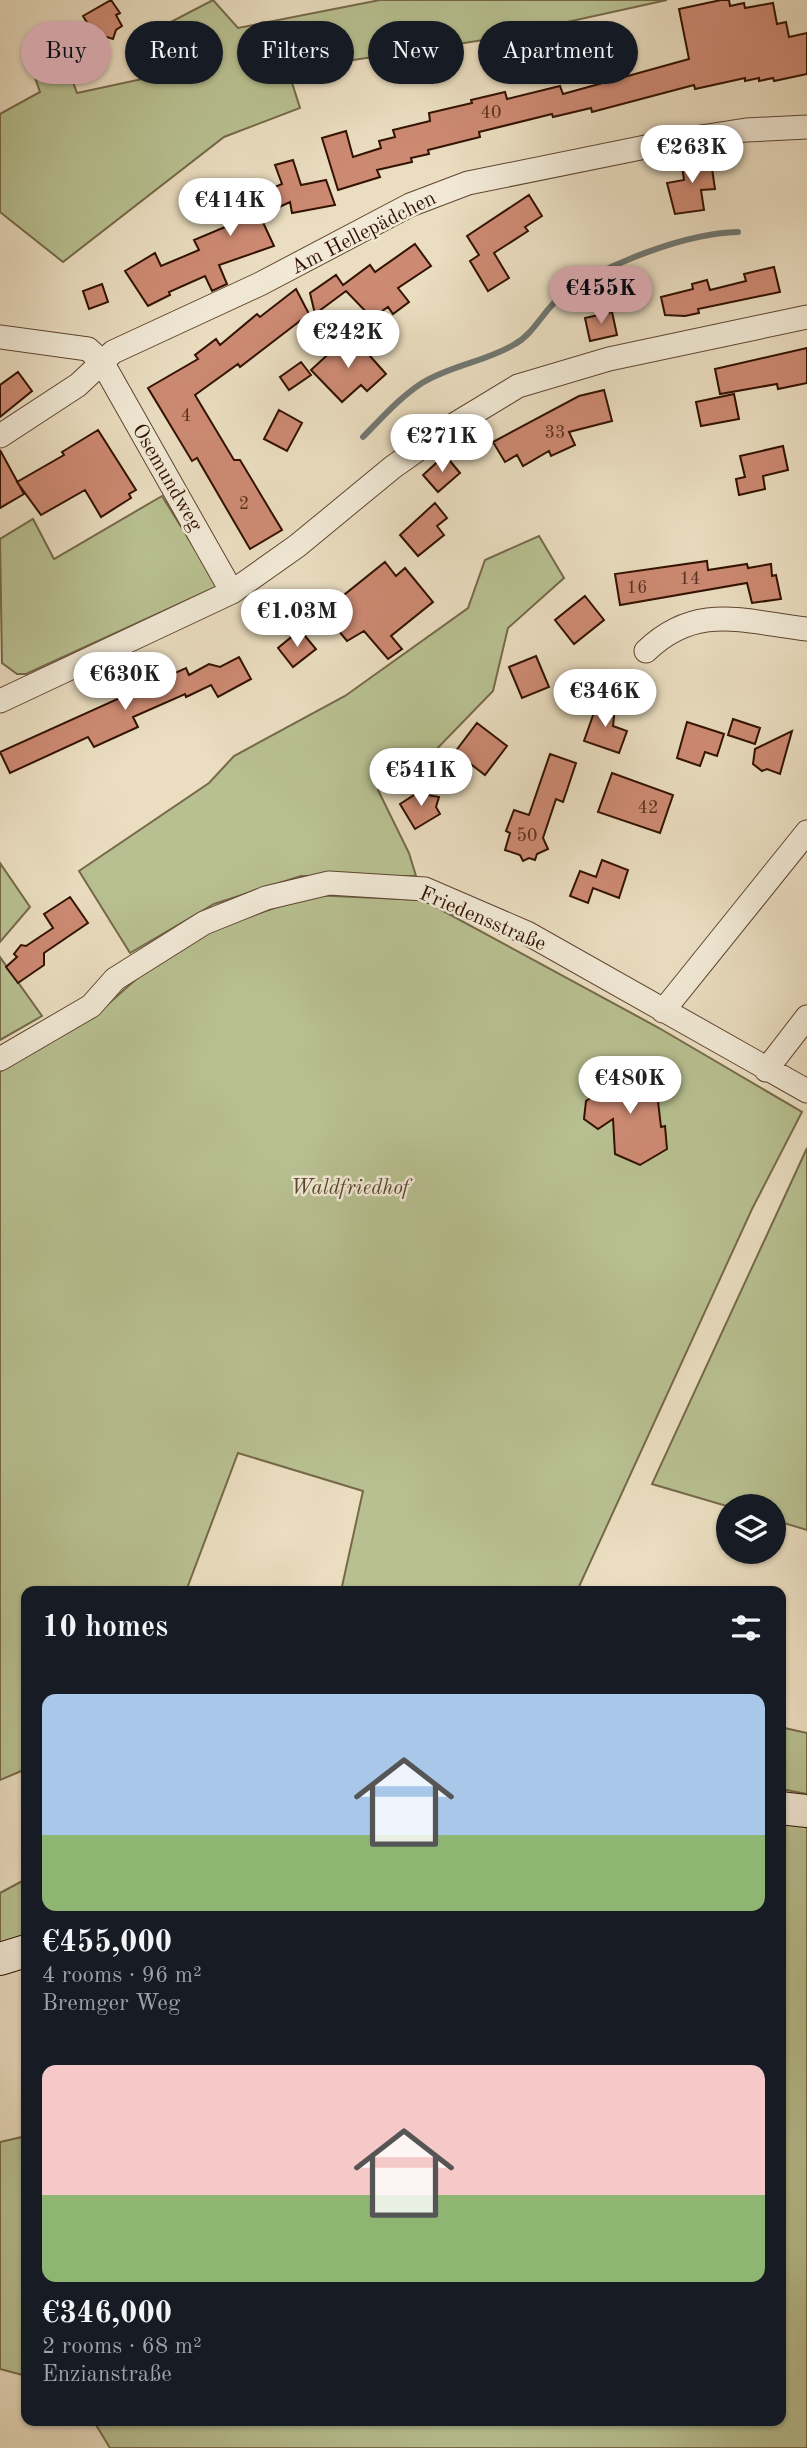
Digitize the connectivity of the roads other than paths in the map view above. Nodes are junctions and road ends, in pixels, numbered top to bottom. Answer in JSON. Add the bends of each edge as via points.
{"nodes":[{"id":1,"x":807,"y":127,"type":"edge"},
{"id":2,"x":807,"y":317,"type":"edge"},
{"id":3,"x":0,"y":337,"type":"edge"},
{"id":4,"x":102,"y":362,"type":"junction"},
{"id":5,"x":0,"y":436,"type":"edge"},
{"id":6,"x":232,"y":592,"type":"junction"},
{"id":7,"x":807,"y":629,"type":"edge"},
{"id":8,"x":646,"y":651,"type":"dead end"},
{"id":9,"x":3,"y":691,"type":"edge"},
{"id":10,"x":807,"y":832,"type":"edge"},
{"id":11,"x":663,"y":1011,"type":"junction"},
{"id":12,"x":807,"y":1017,"type":"edge"},
{"id":13,"x":0,"y":1059,"type":"edge"},
{"id":14,"x":766,"y":1070,"type":"junction"},
{"id":15,"x":807,"y":1091,"type":"edge"},
{"id":16,"x":786,"y":1809,"type":"edge"},
{"id":17,"x":807,"y":1811,"type":"edge"},
{"id":18,"x":21,"y":1953,"type":"edge"},
{"id":19,"x":0,"y":1959,"type":"edge"}],
"edges":[{"from":1,"to":4,"type":"street","name":"Am Hellepädchen","via":[[675,141],[468,183],[410,205],[260,285],[113,352]]},
{"from":2,"to":6,"type":"street","via":[[609,359],[518,387],[393,467],[297,546]]},
{"from":3,"to":4,"type":"street","via":[[88,349]]},
{"from":4,"to":5,"type":"street","name":"Am Hellepädchen","via":[[78,385]]},
{"from":4,"to":6,"type":"street","name":"Osemundweg"},
{"from":6,"to":9,"type":"street"},
{"from":7,"to":8,"type":"street","via":[[713,618],[685,623]]},
{"from":10,"to":11,"type":"street"},
{"from":11,"to":13,"type":"street","name":"Friedensstraße","via":[[527,933],[425,889],[329,883],[266,898],[204,923],[115,979],[91,1006]]},
{"from":11,"to":14,"type":"street","name":"Friedensstraße"},
{"from":12,"to":14,"type":"street"},
{"from":14,"to":15,"type":"street","name":"Friedensstraße"},
{"from":16,"to":17,"type":"main road"},
{"from":18,"to":19,"type":"main road"}]}
